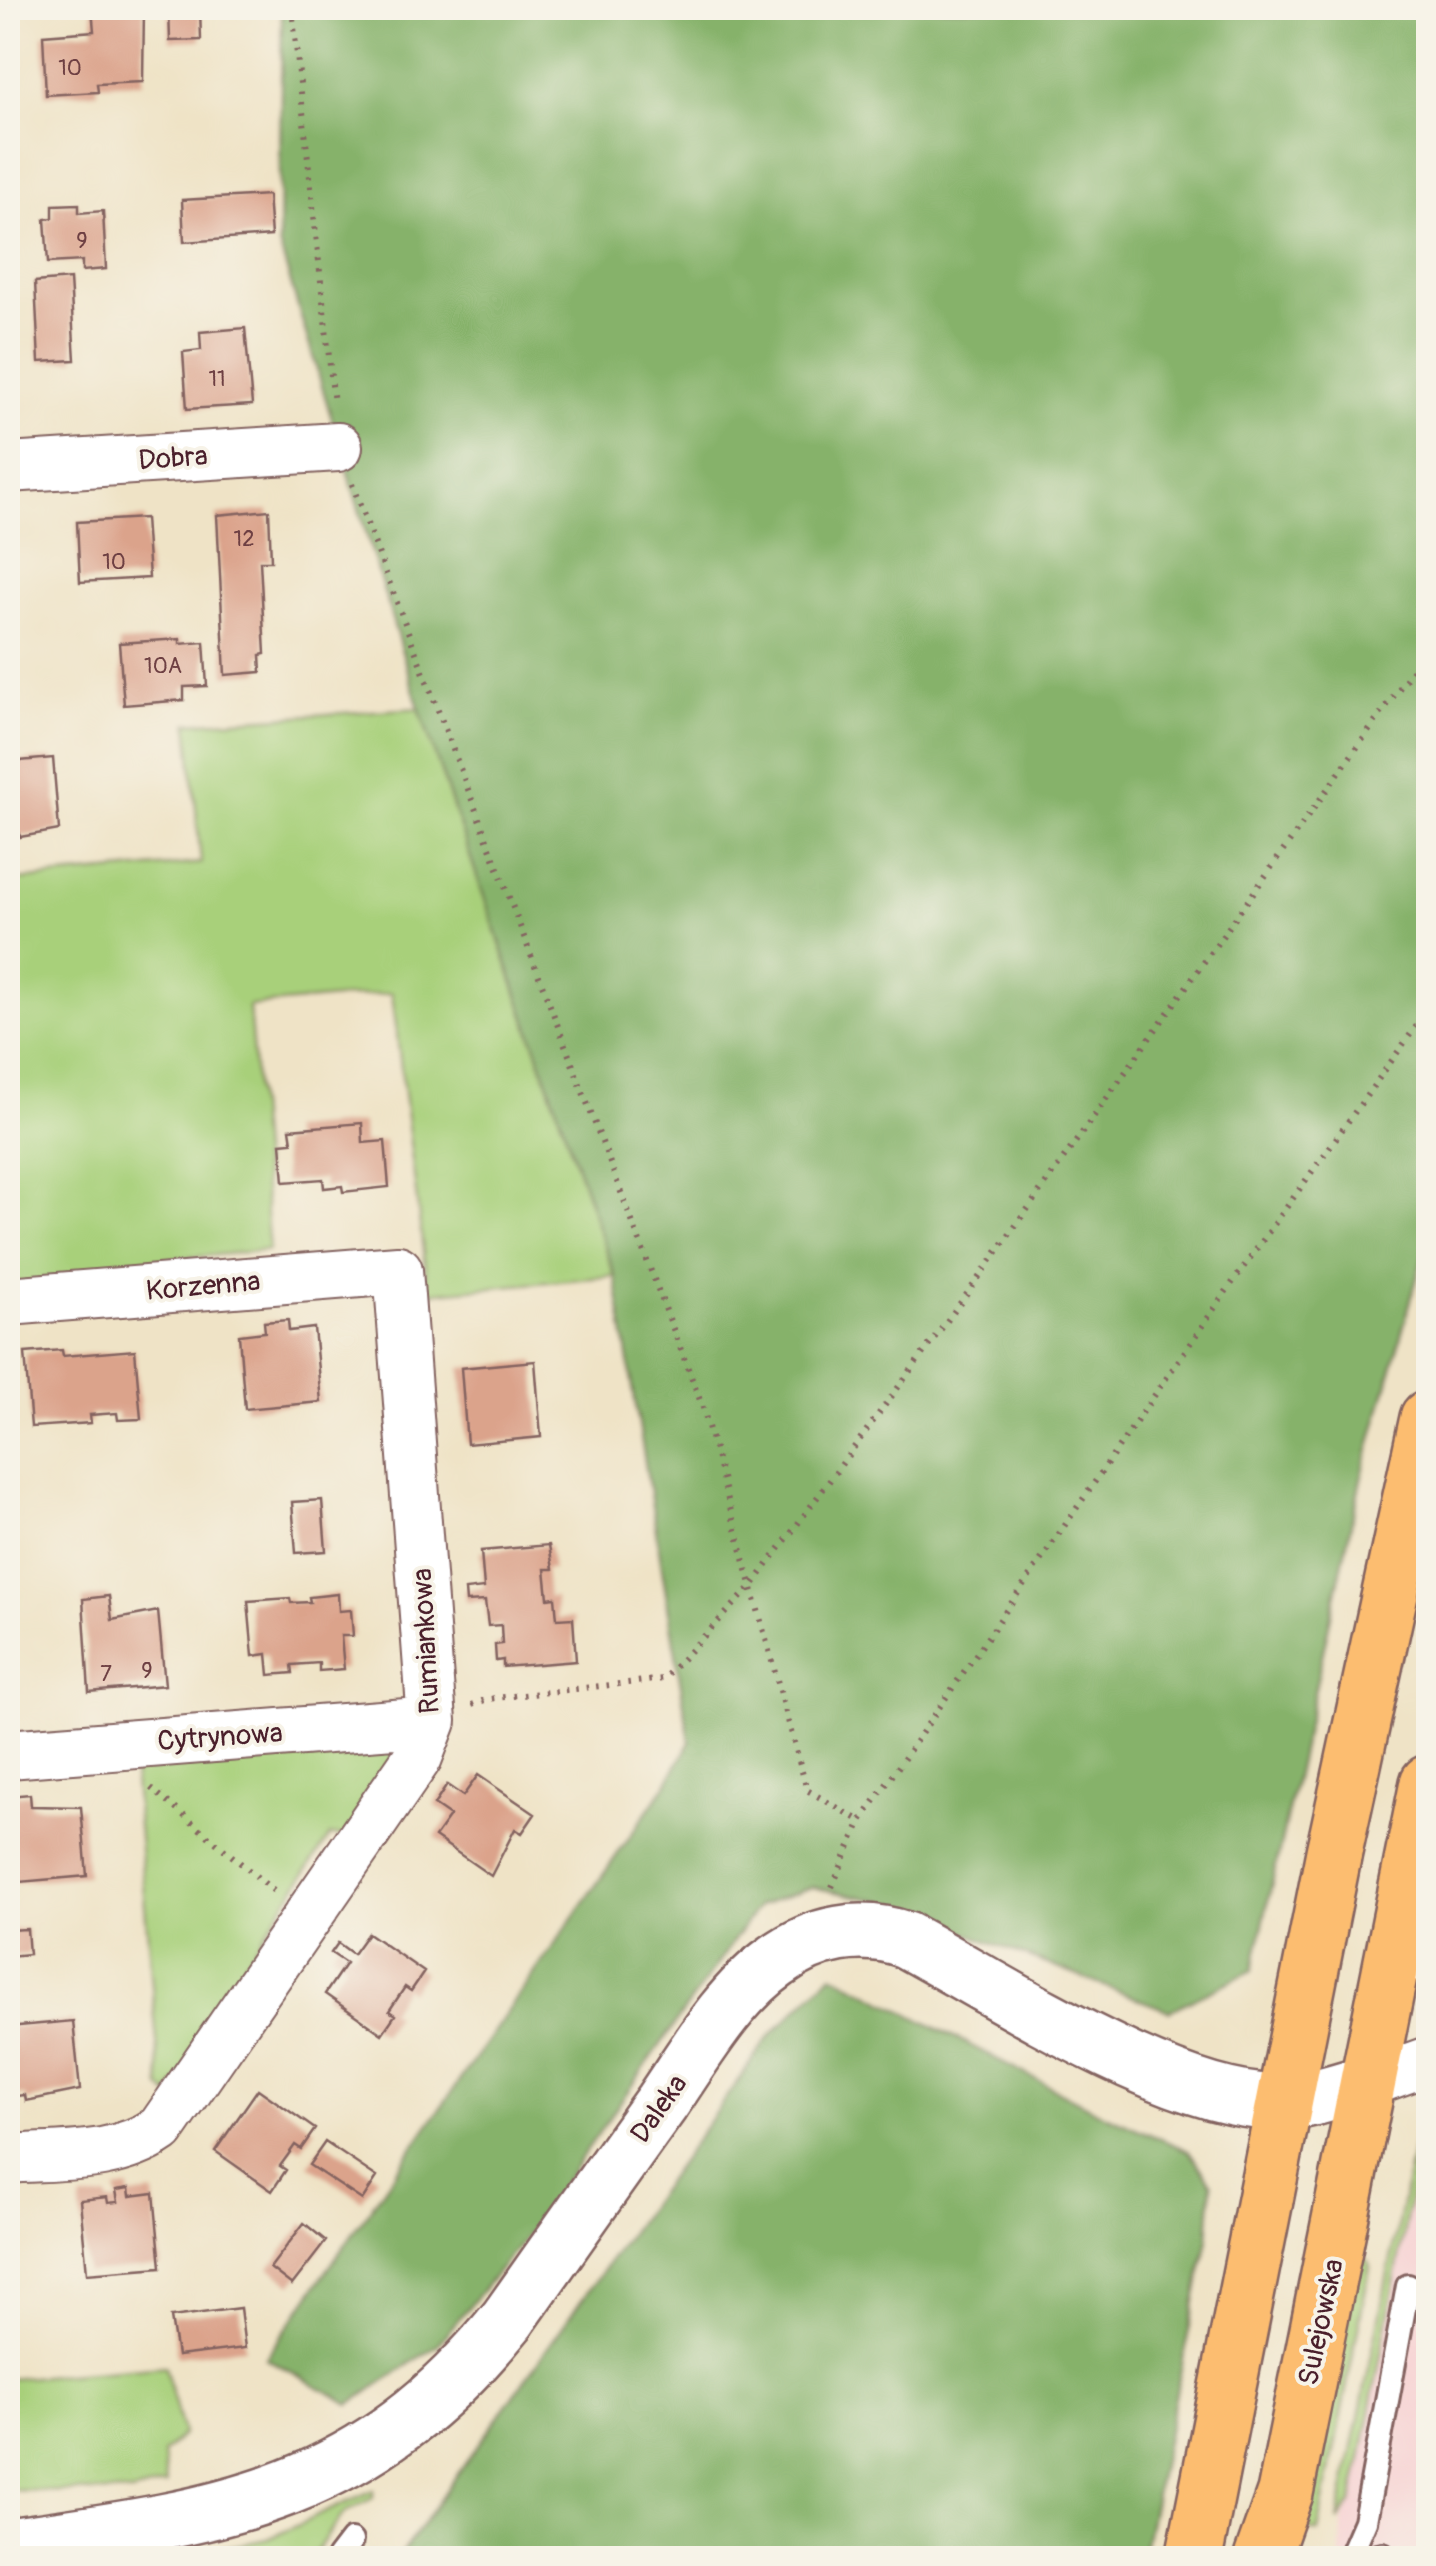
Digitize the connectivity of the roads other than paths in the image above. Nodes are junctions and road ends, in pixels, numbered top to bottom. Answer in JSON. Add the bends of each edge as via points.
{"nodes":[{"id":1,"x":338,"y":447,"type":"road end"},
{"id":2,"x":8,"y":468,"type":"edge"},
{"id":3,"x":398,"y":1270,"type":"joint"},
{"id":4,"x":8,"y":1301,"type":"edge"},
{"id":5,"x":1428,"y":1418,"type":"edge"},
{"id":6,"x":432,"y":1721,"type":"junction"},
{"id":7,"x":8,"y":1754,"type":"edge"},
{"id":8,"x":1428,"y":1783,"type":"edge"},
{"id":9,"x":1402,"y":1910,"type":"junction"},
{"id":10,"x":1428,"y":1960,"type":"edge"},
{"id":11,"x":1428,"y":2061,"type":"edge"},
{"id":12,"x":1367,"y":2083,"type":"junction"},
{"id":13,"x":1284,"y":2102,"type":"junction"},
{"id":14,"x":8,"y":2159,"type":"edge"},
{"id":15,"x":1408,"y":2286,"type":"dead end"},
{"id":16,"x":8,"y":2546,"type":"edge"},
{"id":17,"x":1194,"y":2558,"type":"edge"},
{"id":18,"x":1262,"y":2558,"type":"edge"},
{"id":19,"x":1349,"y":2558,"type":"edge"}],
"edges":[{"from":1,"to":2,"type":"street","name":"Dobra"},
{"from":3,"to":4,"type":"street","name":"Korzenna"},
{"from":3,"to":6,"type":"street","name":"Rumiankowa"},
{"from":5,"to":13,"type":"main road"},
{"from":6,"to":7,"type":"street","name":"Cytrynowa"},
{"from":6,"to":14,"type":"street","name":"Rumiankowa","via":[[418,1757],[174,2115],[137,2146]]},
{"from":8,"to":9,"type":"main road","name":"Sulejowska"},
{"from":9,"to":10,"type":"street"},
{"from":9,"to":12,"type":"main road","name":"Sulejowska"},
{"from":11,"to":12,"type":"street"},
{"from":12,"to":13,"type":"street","name":"Daleka"},
{"from":12,"to":18,"type":"main road","name":"Sulejowska","via":[[1285,2493]]},
{"from":13,"to":16,"type":"street","name":"Daleka","via":[[1213,2094],[1142,2066],[883,1932],[838,1933],[777,1961],[749,1986],[508,2320],[474,2362],[408,2421],[302,2484],[230,2509]]},
{"from":13,"to":17,"type":"main road"},
{"from":15,"to":19,"type":"lane","via":[[1365,2521]]}]}
